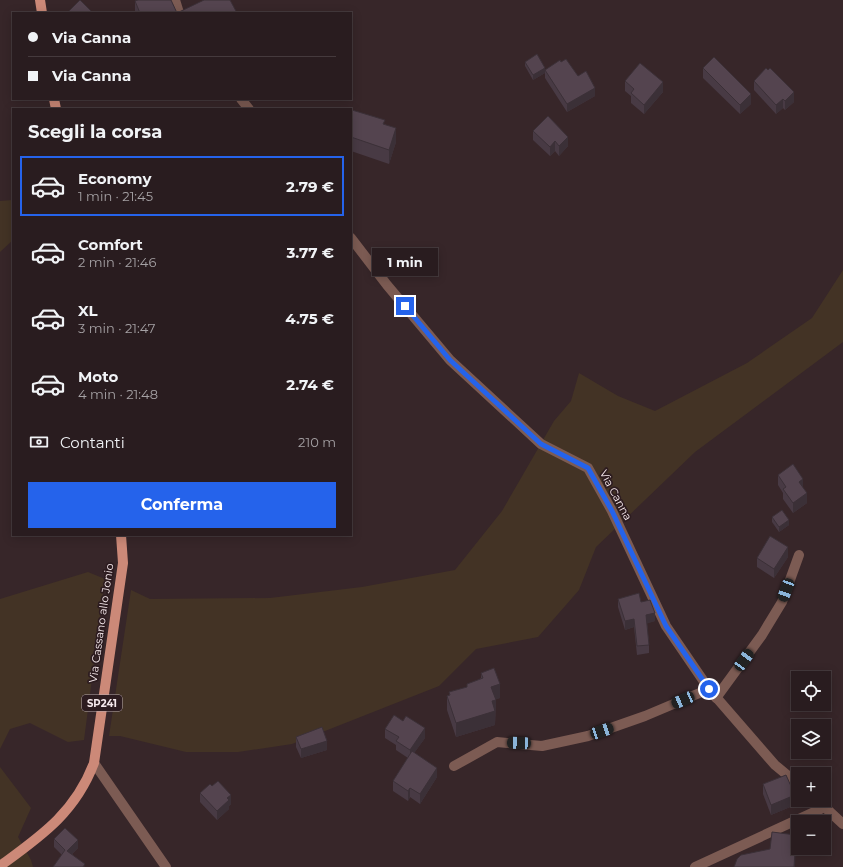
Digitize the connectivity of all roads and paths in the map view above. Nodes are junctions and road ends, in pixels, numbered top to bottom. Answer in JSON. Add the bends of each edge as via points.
{"nodes":[{"id":1,"x":40,"y":0,"type":"edge"},
{"id":2,"x":175,"y":0,"type":"edge"},
{"id":3,"x":42,"y":12,"type":"edge"},
{"id":4,"x":179,"y":12,"type":"edge"},
{"id":5,"x":242,"y":100,"type":"edge"},
{"id":6,"x":248,"y":108,"type":"edge"},
{"id":7,"x":352,"y":239,"type":"edge"},
{"id":8,"x":121,"y":536,"type":"edge"},
{"id":9,"x":799,"y":555,"type":"dead end"},
{"id":10,"x":709,"y":689,"type":"junction"},
{"id":11,"x":716,"y":698,"type":"junction"},
{"id":12,"x":94,"y":762,"type":"junction"},
{"id":13,"x":454,"y":766,"type":"dead end"},
{"id":14,"x":791,"y":778,"type":"edge"},
{"id":15,"x":825,"y":807,"type":"joint"},
{"id":16,"x":843,"y":824,"type":"edge"},
{"id":17,"x":0,"y":866,"type":"edge"},
{"id":18,"x":166,"y":867,"type":"edge"},
{"id":19,"x":695,"y":867,"type":"edge"}],
"edges":[{"from":1,"to":3,"type":"main road"},
{"from":2,"to":4,"type":"street"},
{"from":5,"to":6,"type":"street"},
{"from":7,"to":10,"type":"street","name":"Via Canna","via":[[450,360],[541,444],[588,468],[612,511],[666,626]]},
{"from":8,"to":12,"type":"main road","name":"Via Cassano allo Jonio","number":"SP241","via":[[123,563]]},
{"from":9,"to":11,"type":"street","via":[[782,602],[762,635]]},
{"from":10,"to":11,"type":"street","name":"Via Canna"},
{"from":10,"to":13,"type":"street","via":[[588,736],[542,746],[497,742]]},
{"from":11,"to":14,"type":"street","name":"Via Canna","via":[[775,765]]},
{"from":12,"to":17,"type":"main road","name":"Via Cassano allo Jonio","number":"SP241","via":[[73,804],[51,827]]},
{"from":12,"to":18,"type":"street"},
{"from":15,"to":16,"type":"street"},
{"from":15,"to":19,"type":"street"}]}
